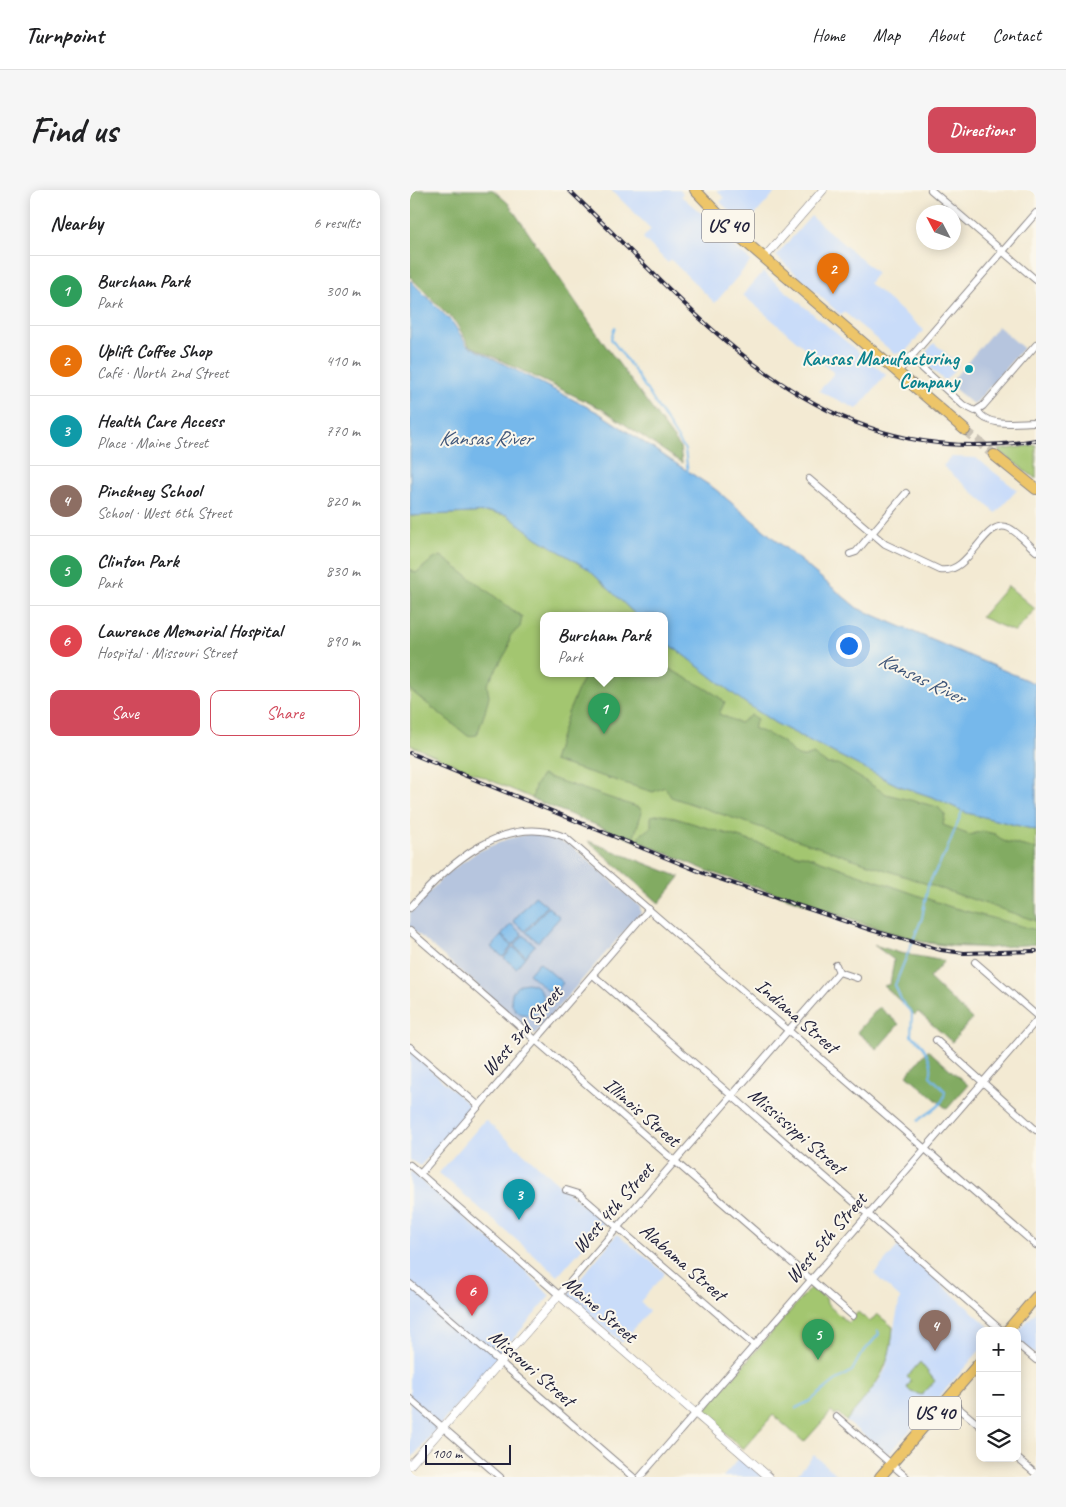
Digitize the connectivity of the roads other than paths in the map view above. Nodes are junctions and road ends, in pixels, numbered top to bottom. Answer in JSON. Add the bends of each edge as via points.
{"nodes":[{"id":1,"x":694,"y":190,"type":"edge"},
{"id":2,"x":824,"y":190,"type":"edge"},
{"id":3,"x":935,"y":191,"type":"edge"},
{"id":4,"x":1036,"y":213,"type":"edge"},
{"id":5,"x":1002,"y":251,"type":"junction"},
{"id":6,"x":764,"y":258,"type":"junction"},
{"id":7,"x":1036,"y":280,"type":"edge"},
{"id":8,"x":1036,"y":345,"type":"edge"},
{"id":9,"x":910,"y":358,"type":"junction"},
{"id":10,"x":898,"y":372,"type":"junction"},
{"id":11,"x":978,"y":411,"type":"junction"},
{"id":12,"x":1036,"y":422,"type":"edge"},
{"id":13,"x":966,"y":430,"type":"tunnel mouth"},
{"id":14,"x":994,"y":455,"type":"tunnel mouth"},
{"id":15,"x":809,"y":479,"type":"dead end"},
{"id":16,"x":1036,"y":488,"type":"edge"},
{"id":17,"x":906,"y":493,"type":"dead end"},
{"id":18,"x":872,"y":533,"type":"junction"},
{"id":19,"x":1036,"y":551,"type":"edge"},
{"id":20,"x":850,"y":554,"type":"dead end"},
{"id":21,"x":410,"y":908,"type":"edge"},
{"id":22,"x":649,"y":909,"type":"junction"},
{"id":23,"x":410,"y":931,"type":"edge"},
{"id":24,"x":975,"y":962,"type":"dead end"},
{"id":25,"x":836,"y":965,"type":"dead end"},
{"id":26,"x":839,"y":972,"type":"junction"},
{"id":27,"x":593,"y":975,"type":"junction"},
{"id":28,"x":857,"y":978,"type":"dead end"},
{"id":29,"x":1036,"y":1015,"type":"edge"},
{"id":30,"x":1036,"y":1021,"type":"edge"},
{"id":31,"x":788,"y":1030,"type":"junction"},
{"id":32,"x":536,"y":1040,"type":"junction"},
{"id":33,"x":936,"y":1040,"type":"dead end"},
{"id":34,"x":410,"y":1047,"type":"edge"},
{"id":35,"x":982,"y":1083,"type":"junction"},
{"id":36,"x":732,"y":1096,"type":"junction"},
{"id":37,"x":479,"y":1106,"type":"junction"},
{"id":38,"x":1036,"y":1130,"type":"edge"},
{"id":39,"x":926,"y":1149,"type":"junction"},
{"id":40,"x":675,"y":1162,"type":"junction"},
{"id":41,"x":410,"y":1165,"type":"edge"},
{"id":42,"x":420,"y":1174,"type":"junction"},
{"id":43,"x":566,"y":1190,"type":"dead end"},
{"id":44,"x":868,"y":1215,"type":"junction"},
{"id":45,"x":618,"y":1228,"type":"junction"},
{"id":46,"x":1036,"y":1245,"type":"edge"},
{"id":47,"x":811,"y":1280,"type":"junction"},
{"id":48,"x":410,"y":1284,"type":"edge"},
{"id":49,"x":559,"y":1295,"type":"junction"},
{"id":50,"x":1036,"y":1297,"type":"edge"},
{"id":51,"x":853,"y":1316,"type":"dead end"},
{"id":52,"x":997,"y":1327,"type":"edge"},
{"id":53,"x":1010,"y":1327,"type":"edge"},
{"id":54,"x":754,"y":1346,"type":"junction"},
{"id":55,"x":1021,"y":1347,"type":"edge"},
{"id":56,"x":1036,"y":1360,"type":"edge"},
{"id":57,"x":500,"y":1362,"type":"junction"},
{"id":58,"x":976,"y":1367,"type":"edge"},
{"id":59,"x":410,"y":1399,"type":"edge"},
{"id":60,"x":948,"y":1399,"type":"junction"},
{"id":61,"x":696,"y":1413,"type":"junction"},
{"id":62,"x":836,"y":1416,"type":"dead end"},
{"id":63,"x":976,"y":1423,"type":"edge"},
{"id":64,"x":443,"y":1428,"type":"junction"},
{"id":65,"x":1021,"y":1461,"type":"edge"},
{"id":66,"x":891,"y":1464,"type":"junction"},
{"id":67,"x":410,"y":1465,"type":"edge"},
{"id":68,"x":1036,"y":1474,"type":"edge"},
{"id":69,"x":500,"y":1477,"type":"edge"},
{"id":70,"x":633,"y":1477,"type":"edge"},
{"id":71,"x":640,"y":1477,"type":"edge"},
{"id":72,"x":769,"y":1477,"type":"edge"},
{"id":73,"x":880,"y":1477,"type":"edge"},
{"id":74,"x":906,"y":1477,"type":"edge"}],
"edges":[{"from":1,"to":6,"type":"highway","number":"US 40"},
{"from":2,"to":6,"type":"street"},
{"from":3,"to":5,"type":"street"},
{"from":4,"to":5,"type":"street"},
{"from":5,"to":7,"type":"street"},
{"from":5,"to":9,"type":"street"},
{"from":6,"to":10,"type":"highway","number":"US 40"},
{"from":8,"to":11,"type":"street"},
{"from":9,"to":10,"type":"street"},
{"from":9,"to":11,"type":"street","via":[[966,407]]},
{"from":10,"to":13,"type":"highway","number":"US 40"},
{"from":11,"to":12,"type":"street","via":[[990,421]]},
{"from":14,"to":16,"type":"highway"},
{"from":15,"to":18,"type":"street"},
{"from":17,"to":18,"type":"street"},
{"from":18,"to":19,"type":"street","via":[[890,547],[940,570],[953,570],[961,565],[992,530],[1002,526],[1012,530]]},
{"from":18,"to":20,"type":"street","via":[[856,552]]},
{"from":21,"to":22,"type":"street","name":"Indiana Street","via":[[440,875],[463,857],[501,837],[529,829],[552,833],[572,842]]},
{"from":22,"to":27,"type":"street","name":"West 3rd Street"},
{"from":22,"to":31,"type":"street","name":"Indiana Street"},
{"from":23,"to":32,"type":"street","name":"Illinois Street"},
{"from":24,"to":29,"type":"street"},
{"from":25,"to":26,"type":"street"},
{"from":26,"to":28,"type":"street"},
{"from":26,"to":31,"type":"street","name":"West 4th Street"},
{"from":27,"to":32,"type":"street","name":"West 3rd Street"},
{"from":27,"to":36,"type":"street","name":"Mississippi Street"},
{"from":30,"to":35,"type":"street","name":"West 5th Street"},
{"from":31,"to":36,"type":"street","name":"West 4th Street"},
{"from":31,"to":39,"type":"street","name":"Indiana Street"},
{"from":32,"to":37,"type":"street","name":"West 3rd Street"},
{"from":32,"to":40,"type":"street","name":"Illinois Street"},
{"from":33,"to":35,"type":"street"},
{"from":34,"to":37,"type":"street"},
{"from":35,"to":38,"type":"street"},
{"from":35,"to":39,"type":"street","name":"West 5th Street"},
{"from":36,"to":40,"type":"street","name":"West 4th Street"},
{"from":36,"to":44,"type":"street","name":"Mississippi Street"},
{"from":37,"to":42,"type":"street","name":"West 3rd Street"},
{"from":39,"to":44,"type":"street","name":"West 5th Street"},
{"from":39,"to":46,"type":"street","name":"Indiana Street"},
{"from":40,"to":45,"type":"street","name":"West 4th Street"},
{"from":40,"to":47,"type":"street","name":"Illinois Street"},
{"from":41,"to":42,"type":"street","name":"Maine Street"},
{"from":42,"to":49,"type":"street","name":"Maine Street"},
{"from":43,"to":45,"type":"street","name":"Alabama Street","via":[[579,1194]]},
{"from":44,"to":47,"type":"street","name":"West 5th Street"},
{"from":44,"to":52,"type":"street","name":"Mississippi Street"},
{"from":45,"to":49,"type":"street","name":"West 4th Street"},
{"from":45,"to":54,"type":"street","name":"Alabama Street"},
{"from":47,"to":51,"type":"street","name":"Illinois Street"},
{"from":47,"to":54,"type":"street","name":"West 5th Street"},
{"from":48,"to":57,"type":"street","name":"Missouri Street"},
{"from":49,"to":57,"type":"street","name":"West 4th Street"},
{"from":49,"to":61,"type":"street","name":"Maine Street"},
{"from":50,"to":53,"type":"highway"},
{"from":54,"to":61,"type":"street","name":"West 5th Street"},
{"from":55,"to":56,"type":"street"},
{"from":57,"to":64,"type":"street","name":"West 4th Street"},
{"from":57,"to":70,"type":"street","name":"Missouri Street"},
{"from":58,"to":60,"type":"highway","number":"US 40"},
{"from":59,"to":64,"type":"street"},
{"from":60,"to":63,"type":"street"},
{"from":60,"to":66,"type":"highway","number":"US 40"},
{"from":61,"to":71,"type":"street","name":"West 5th Street"},
{"from":61,"to":72,"type":"street","name":"Maine Street"},
{"from":62,"to":66,"type":"street"},
{"from":64,"to":67,"type":"street","name":"West 4th Street"},
{"from":64,"to":69,"type":"street"},
{"from":65,"to":68,"type":"street"},
{"from":66,"to":73,"type":"highway","number":"US 40"},
{"from":66,"to":74,"type":"street"}]}
